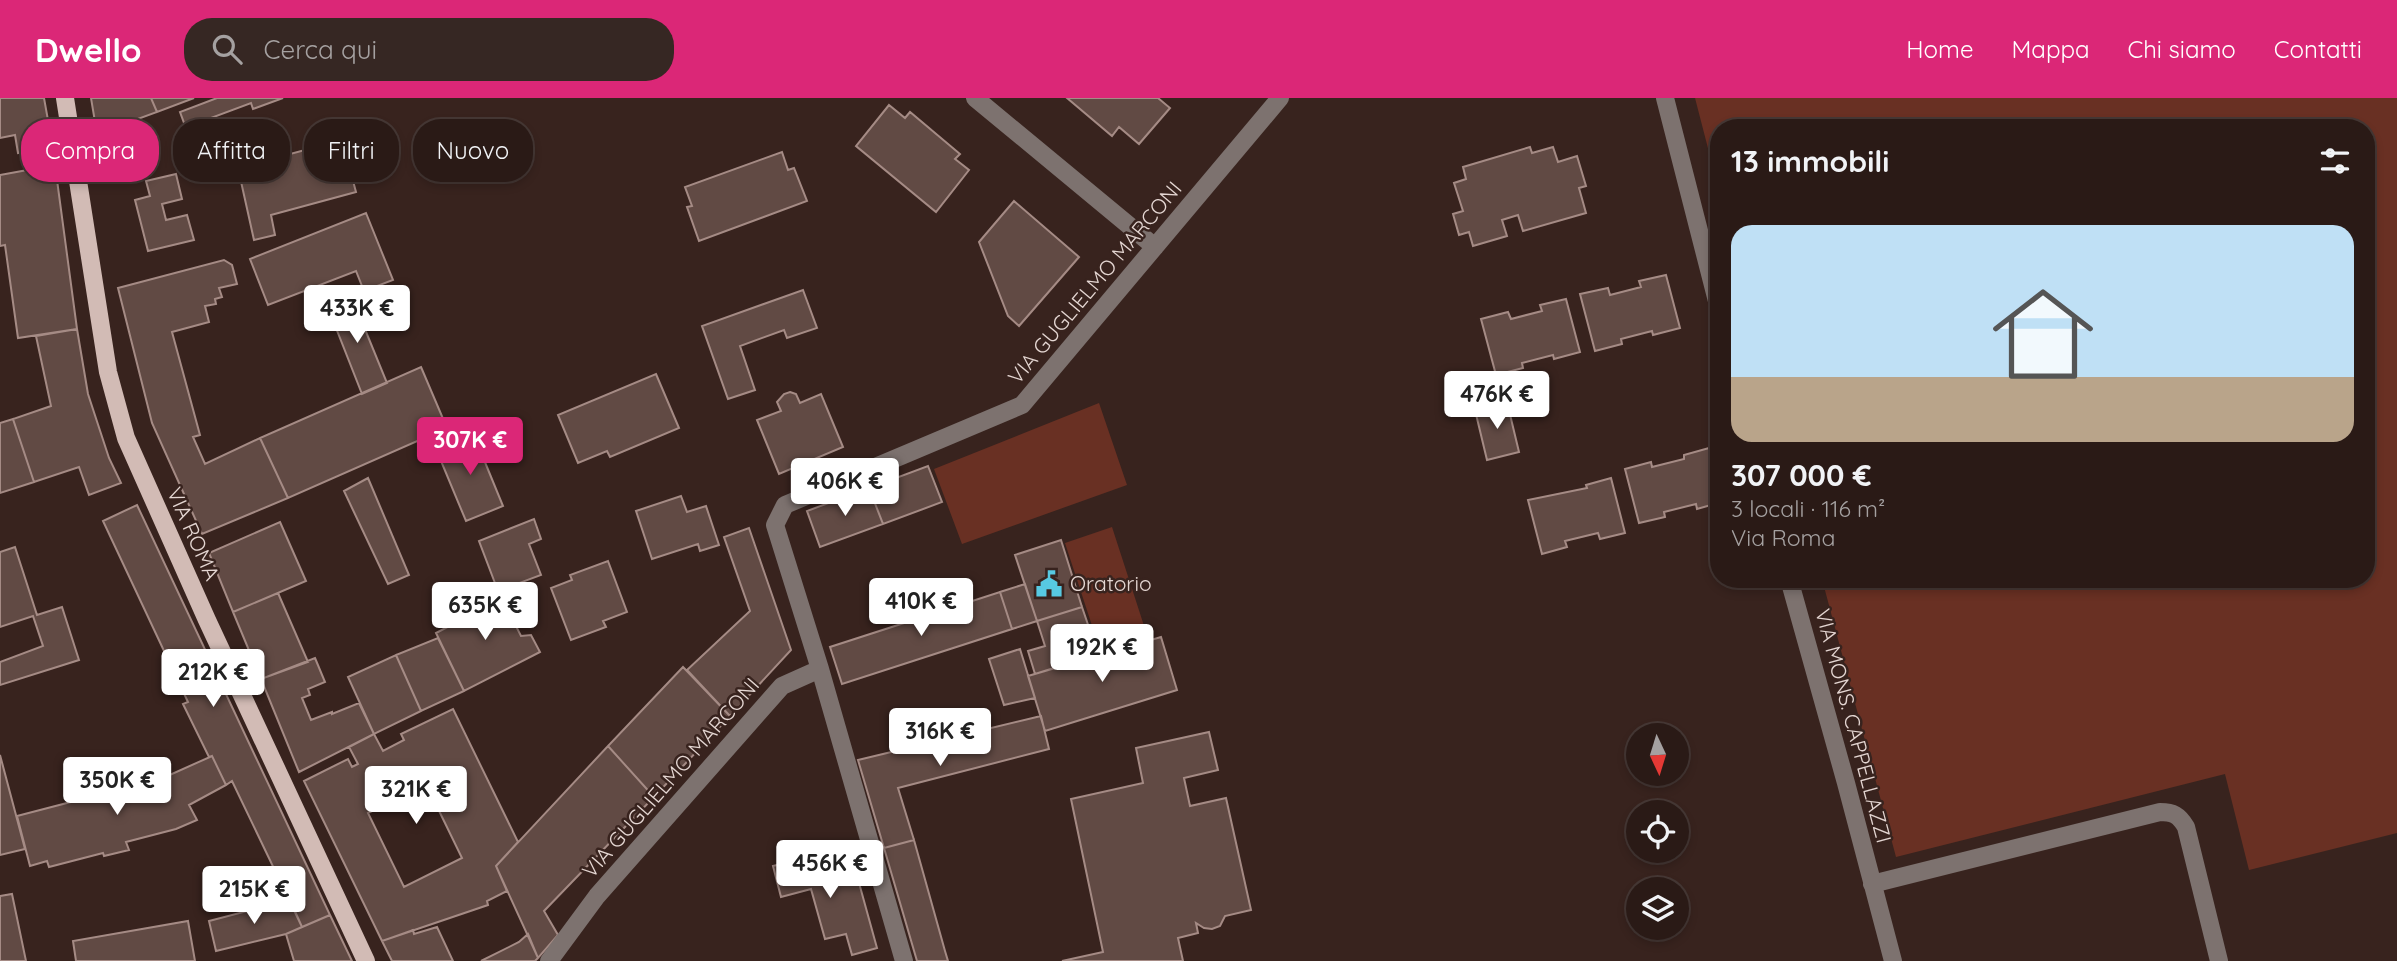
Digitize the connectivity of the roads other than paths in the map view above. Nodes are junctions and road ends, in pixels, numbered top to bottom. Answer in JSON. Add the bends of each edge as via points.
{"nodes":[{"id":1,"x":65,"y":98,"type":"edge"},
{"id":2,"x":975,"y":98,"type":"edge"},
{"id":3,"x":1280,"y":98,"type":"edge"},
{"id":4,"x":1665,"y":98,"type":"edge"},
{"id":5,"x":1155,"y":247,"type":"junction"},
{"id":6,"x":1710,"y":274,"type":"edge"},
{"id":7,"x":1791,"y":588,"type":"edge"},
{"id":8,"x":820,"y":669,"type":"junction"},
{"id":9,"x":1872,"y":884,"type":"junction"},
{"id":10,"x":366,"y":961,"type":"edge"},
{"id":11,"x":549,"y":961,"type":"edge"},
{"id":12,"x":904,"y":961,"type":"edge"},
{"id":13,"x":1892,"y":961,"type":"edge"},
{"id":14,"x":2219,"y":961,"type":"edge"}],
"edges":[{"from":1,"to":10,"type":"main road","name":"VIA ROMA","via":[[108,372],[126,438]]},
{"from":2,"to":5,"type":"street"},
{"from":3,"to":5,"type":"street","name":"VIA GUGLIELMO MARCONI"},
{"from":4,"to":6,"type":"street"},
{"from":5,"to":8,"type":"street","name":"VIA GUGLIELMO MARCONI","via":[[1022,405],[785,505],[775,525]]},
{"from":7,"to":9,"type":"street","name":"VIA MONS. CAPPELLAZZI"},
{"from":8,"to":11,"type":"street","name":"VIA GUGLIELMO MARCONI","via":[[782,686],[597,896]]},
{"from":8,"to":12,"type":"street"},
{"from":9,"to":13,"type":"street","name":"VIA MONS. CAPPELLAZZI"},
{"from":9,"to":14,"type":"street","via":[[2172,812],[2186,827]]}]}
